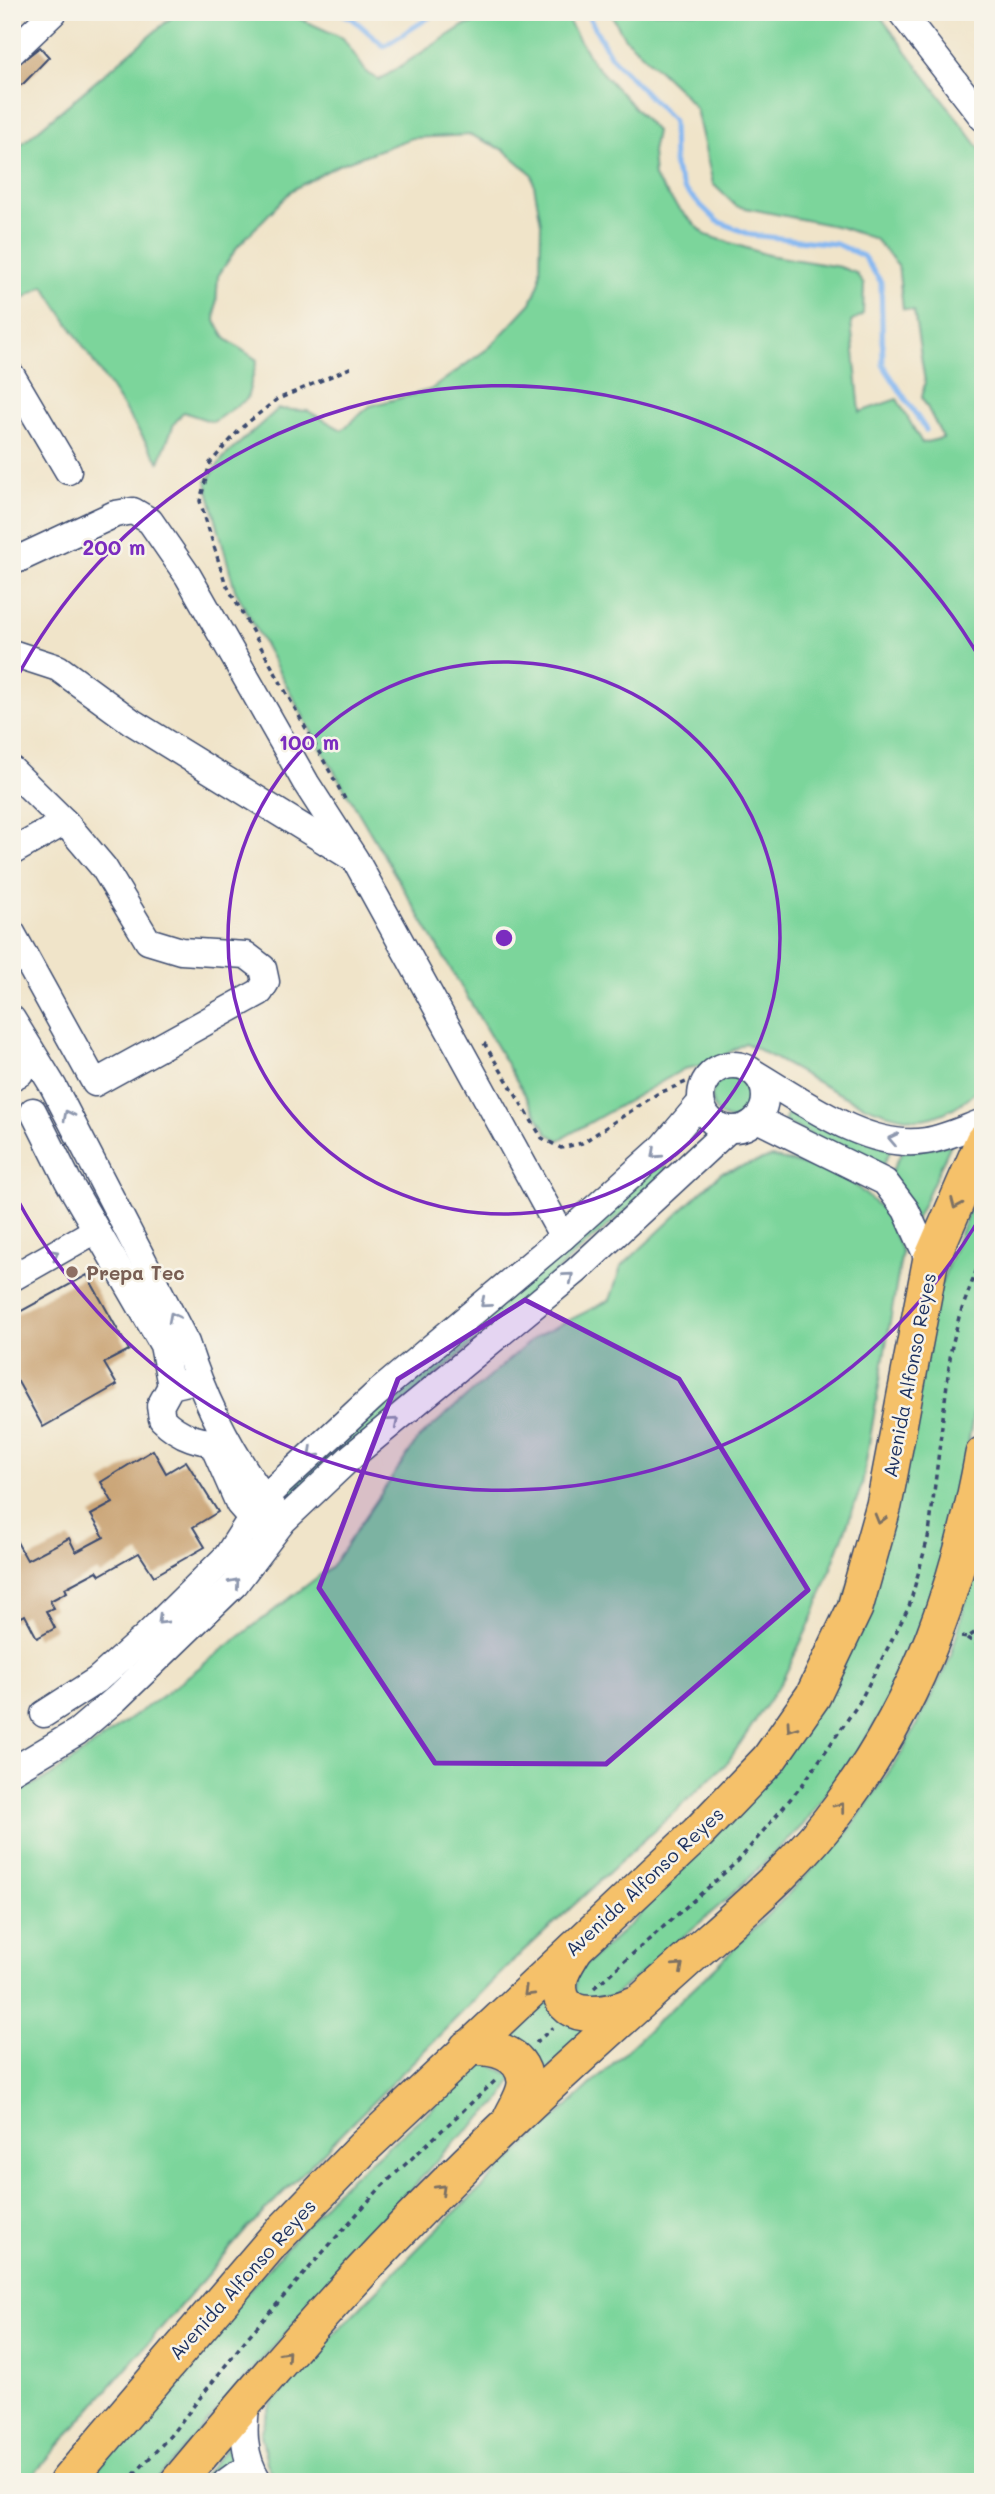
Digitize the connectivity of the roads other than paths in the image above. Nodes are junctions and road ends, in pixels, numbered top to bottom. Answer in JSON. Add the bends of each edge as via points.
{"nodes":[{"id":1,"x":54,"y":12,"type":"edge"},
{"id":2,"x":901,"y":12,"type":"edge"},
{"id":3,"x":12,"y":52,"type":"edge"},
{"id":4,"x":983,"y":118,"type":"edge"},
{"id":5,"x":12,"y":376,"type":"edge"},
{"id":6,"x":19,"y":404,"type":"edge"},
{"id":7,"x":68,"y":471,"type":"dead end"},
{"id":8,"x":12,"y":562,"type":"edge"},
{"id":9,"x":12,"y":653,"type":"edge"},
{"id":10,"x":12,"y":770,"type":"edge"},
{"id":11,"x":65,"y":822,"type":"junction"},
{"id":12,"x":12,"y":852,"type":"edge"},
{"id":13,"x":355,"y":859,"type":"junction"},
{"id":14,"x":12,"y":933,"type":"edge"},
{"id":15,"x":19,"y":1037,"type":"edge"},
{"id":16,"x":756,"y":1074,"type":"junction"},
{"id":17,"x":16,"y":1075,"type":"edge"},
{"id":18,"x":51,"y":1082,"type":"junction"},
{"id":19,"x":701,"y":1102,"type":"junction"},
{"id":20,"x":23,"y":1119,"type":"edge"},
{"id":21,"x":757,"y":1119,"type":"junction"},
{"id":22,"x":983,"y":1122,"type":"edge"},
{"id":23,"x":728,"y":1130,"type":"junction"},
{"id":24,"x":983,"y":1141,"type":"edge"},
{"id":25,"x":96,"y":1230,"type":"junction"},
{"id":26,"x":563,"y":1237,"type":"junction"},
{"id":27,"x":930,"y":1263,"type":"junction"},
{"id":28,"x":12,"y":1278,"type":"edge"},
{"id":29,"x":197,"y":1380,"type":"junction"},
{"id":30,"x":171,"y":1386,"type":"junction"},
{"id":31,"x":219,"y":1442,"type":"junction"},
{"id":32,"x":983,"y":1454,"type":"edge"},
{"id":33,"x":257,"y":1509,"type":"junction"},
{"id":34,"x":276,"y":1529,"type":"junction"},
{"id":35,"x":97,"y":1680,"type":"junction"},
{"id":36,"x":116,"y":1699,"type":"junction"},
{"id":37,"x":44,"y":1714,"type":"dead end"},
{"id":38,"x":12,"y":1771,"type":"edge"},
{"id":39,"x":578,"y":1943,"type":"junction"},
{"id":40,"x":642,"y":2001,"type":"junction"},
{"id":41,"x":467,"y":2048,"type":"junction"},
{"id":42,"x":507,"y":2124,"type":"junction"},
{"id":43,"x":247,"y":2399,"type":"junction"},
{"id":44,"x":256,"y":2477,"type":"edge"},
{"id":45,"x":67,"y":2482,"type":"edge"},
{"id":46,"x":178,"y":2482,"type":"edge"},
{"id":47,"x":226,"y":2482,"type":"edge"}],
"edges":[{"from":1,"to":3,"type":"street"},
{"from":2,"to":4,"type":"street"},
{"from":5,"to":6,"type":"street"},
{"from":6,"to":7,"type":"street"},
{"from":8,"to":13,"type":"street","via":[[115,514],[133,511],[150,521],[188,576],[306,783]]},
{"from":9,"to":13,"type":"street","via":[[58,668],[132,722]]},
{"from":10,"to":11,"type":"street"},
{"from":11,"to":12,"type":"street"},
{"from":11,"to":14,"type":"street","via":[[104,867],[148,941],[181,951],[246,955],[263,968],[265,988],[95,1083]]},
{"from":13,"to":26,"type":"street"},
{"from":15,"to":17,"type":"street"},
{"from":15,"to":18,"type":"street"},
{"from":16,"to":19,"type":"street","via":[[736,1065],[713,1071],[701,1090]]},
{"from":16,"to":21,"type":"street","via":[[766,1096]]},
{"from":22,"to":16,"type":"street","one_way":true,"via":[[925,1142],[901,1141],[847,1127]]},
{"from":17,"to":18,"type":"street"},
{"from":18,"to":20,"type":"street"},
{"from":29,"to":18,"type":"street","one_way":true,"via":[[186,1343]]},
{"from":19,"to":23,"type":"street","via":[[713,1123]]},
{"from":19,"to":26,"type":"street","one_way":true,"via":[[663,1147]]},
{"from":20,"to":25,"type":"street"},
{"from":21,"to":23,"type":"street"},
{"from":21,"to":27,"type":"street","via":[[885,1182],[906,1210]]},
{"from":34,"to":23,"type":"street","one_way":true,"via":[[352,1456],[576,1271]]},
{"from":24,"to":27,"type":"main road","name":"Avenida Alfonso Reyes","one_way":true},
{"from":28,"to":25,"type":"street","one_way":true},
{"from":25,"to":30,"type":"street","via":[[163,1345]]},
{"from":26,"to":33,"type":"street","one_way":true,"via":[[375,1395]]},
{"from":27,"to":39,"type":"main road","name":"Avenida Alfonso Reyes","one_way":true,"via":[[884,1505],[855,1608],[813,1696],[769,1759],[698,1833]]},
{"from":29,"to":30,"type":"street"},
{"from":29,"to":31,"type":"street"},
{"from":30,"to":31,"type":"street","via":[[160,1406],[162,1419],[183,1436]]},
{"from":31,"to":33,"type":"street"},
{"from":40,"to":32,"type":"main road","one_way":true,"via":[[779,1877],[841,1806],[880,1749],[938,1631]]},
{"from":33,"to":34,"type":"street"},
{"from":33,"to":35,"type":"street","one_way":true,"via":[[227,1556]]},
{"from":36,"to":34,"type":"street","one_way":true,"via":[[235,1584]]},
{"from":35,"to":36,"type":"street"},
{"from":35,"to":37,"type":"street"},
{"from":36,"to":38,"type":"street","via":[[77,1732]]},
{"from":39,"to":40,"type":"main road","via":[[560,1978],[571,2008],[602,2015]]},
{"from":39,"to":41,"type":"main road","name":"Avenida Alfonso Reyes","one_way":true},
{"from":40,"to":42,"type":"main road"},
{"from":41,"to":42,"type":"main road","via":[[507,2053],[522,2069],[523,2095]]},
{"from":41,"to":45,"type":"main road","name":"Avenida Alfonso Reyes","via":[[273,2241]]},
{"from":43,"to":42,"type":"main road","one_way":true,"via":[[407,2222]]},
{"from":43,"to":44,"type":"street","via":[[243,2433]]},
{"from":43,"to":46,"type":"main road"},
{"from":44,"to":47,"type":"street","via":[[237,2474]]}]}
